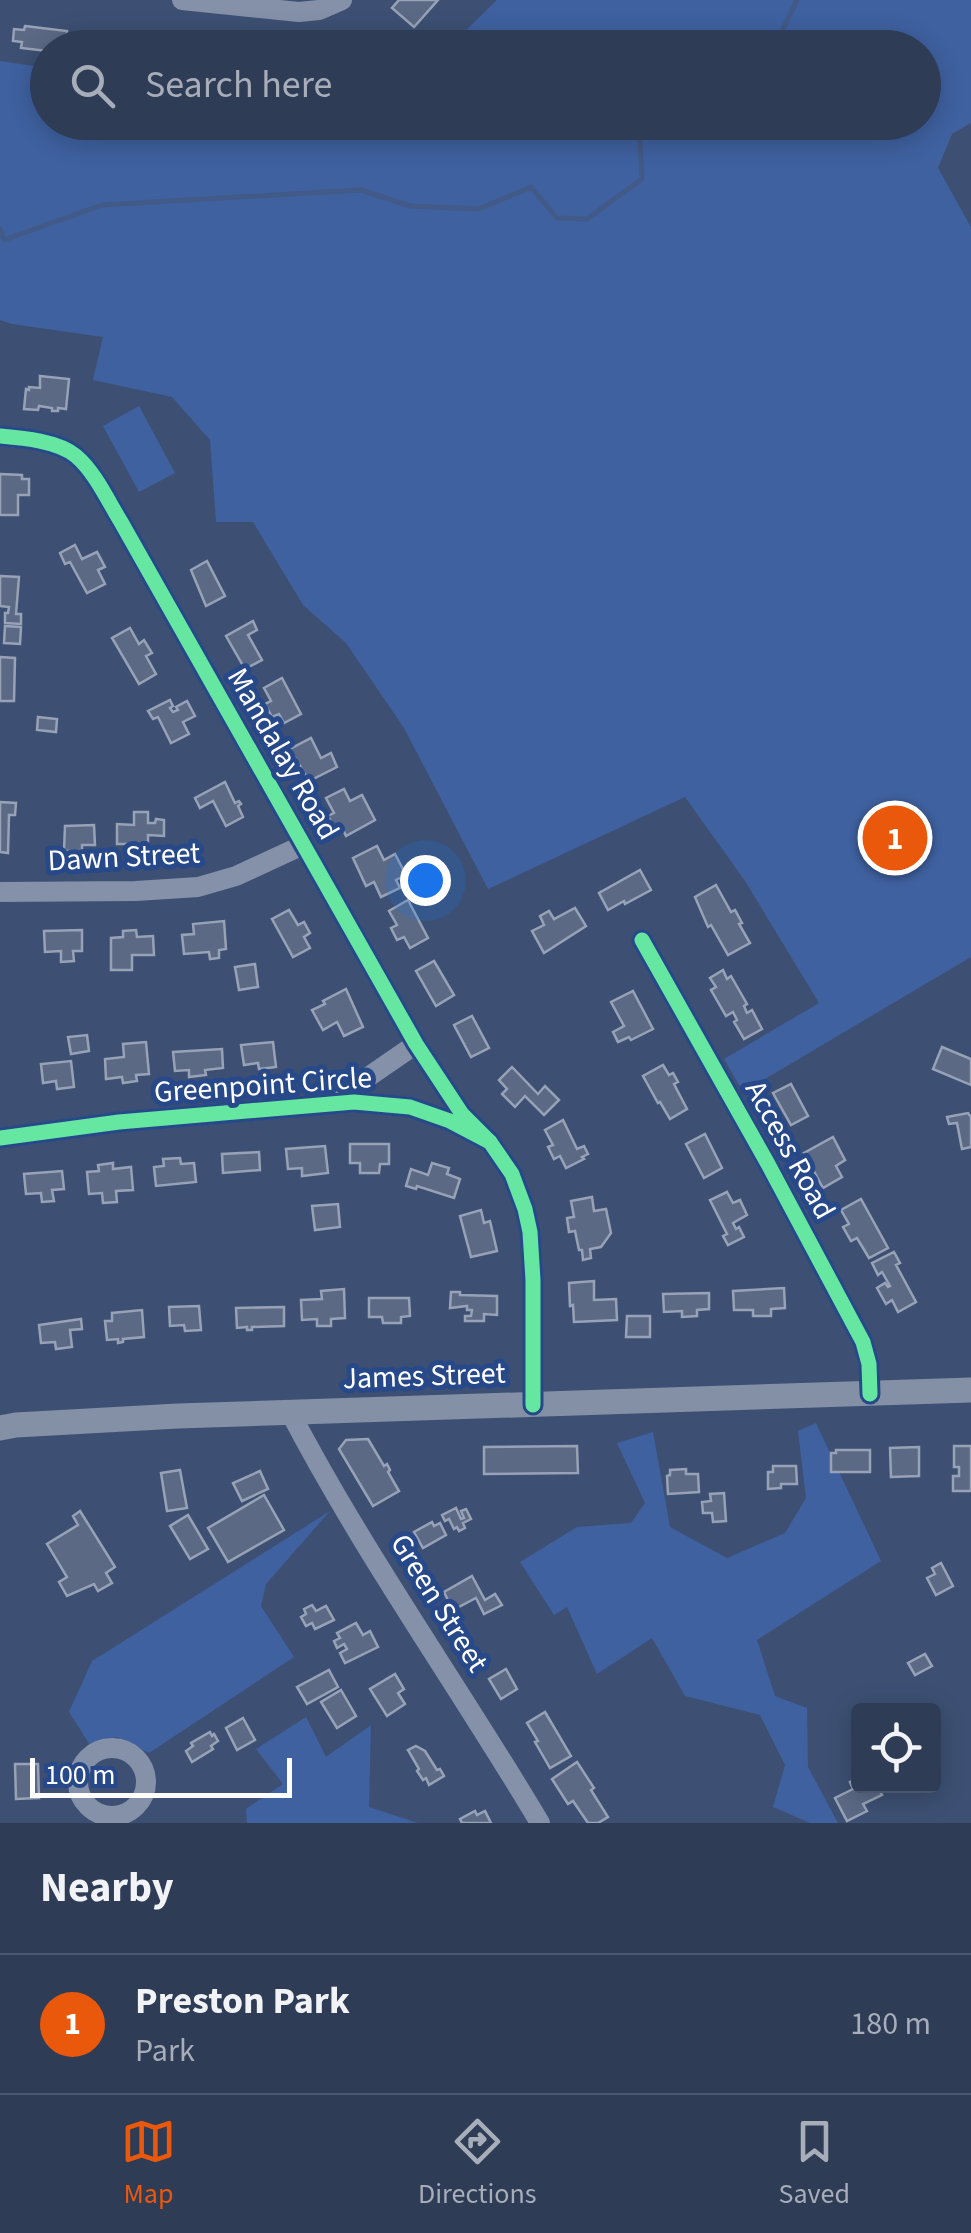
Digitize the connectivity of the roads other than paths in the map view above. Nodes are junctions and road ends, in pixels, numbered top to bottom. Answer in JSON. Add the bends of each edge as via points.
{"nodes":[{"id":1,"x":182,"y":0,"type":"edge"},
{"id":2,"x":342,"y":0,"type":"edge"},
{"id":3,"x":0,"y":436,"type":"edge"},
{"id":4,"x":303,"y":845,"type":"junction"},
{"id":5,"x":0,"y":892,"type":"edge"},
{"id":6,"x":642,"y":940,"type":"dead end"},
{"id":7,"x":416,"y":1044,"type":"junction"},
{"id":8,"x":320,"y":1104,"type":"junction"},
{"id":9,"x":0,"y":1138,"type":"edge"},
{"id":10,"x":490,"y":1142,"type":"junction"},
{"id":11,"x":971,"y":1390,"type":"edge"},
{"id":12,"x":870,"y":1394,"type":"junction"},
{"id":13,"x":532,"y":1406,"type":"junction"},
{"id":14,"x":290,"y":1412,"type":"junction"},
{"id":15,"x":0,"y":1428,"type":"edge"},
{"id":16,"x":540,"y":1823,"type":"edge"}],
"edges":[{"from":1,"to":2,"type":"street","via":[[300,12]]},
{"from":3,"to":4,"type":"street","name":"Mandalay Road","via":[[76,455]]},
{"from":4,"to":5,"type":"street","name":"Dawn Street","via":[[198,887]]},
{"from":4,"to":7,"type":"street","name":"Mandalay Road"},
{"from":6,"to":12,"type":"street","name":"Access Road","via":[[863,1342]]},
{"from":7,"to":8,"type":"street","name":"Greenpoint Circle"},
{"from":7,"to":10,"type":"street","name":"Mandalay Road","via":[[462,1114]]},
{"from":8,"to":9,"type":"street","name":"Greenpoint Circle"},
{"from":8,"to":10,"type":"street","name":"Greenpoint Circle","via":[[410,1108]]},
{"from":10,"to":13,"type":"street","via":[[512,1174],[530,1232]]},
{"from":11,"to":12,"type":"main road","name":"James Street"},
{"from":12,"to":13,"type":"main road","name":"James Street"},
{"from":13,"to":14,"type":"main road","name":"James Street"},
{"from":14,"to":15,"type":"main road","name":"James Street"},
{"from":14,"to":16,"type":"street","name":"Green Street"}]}
